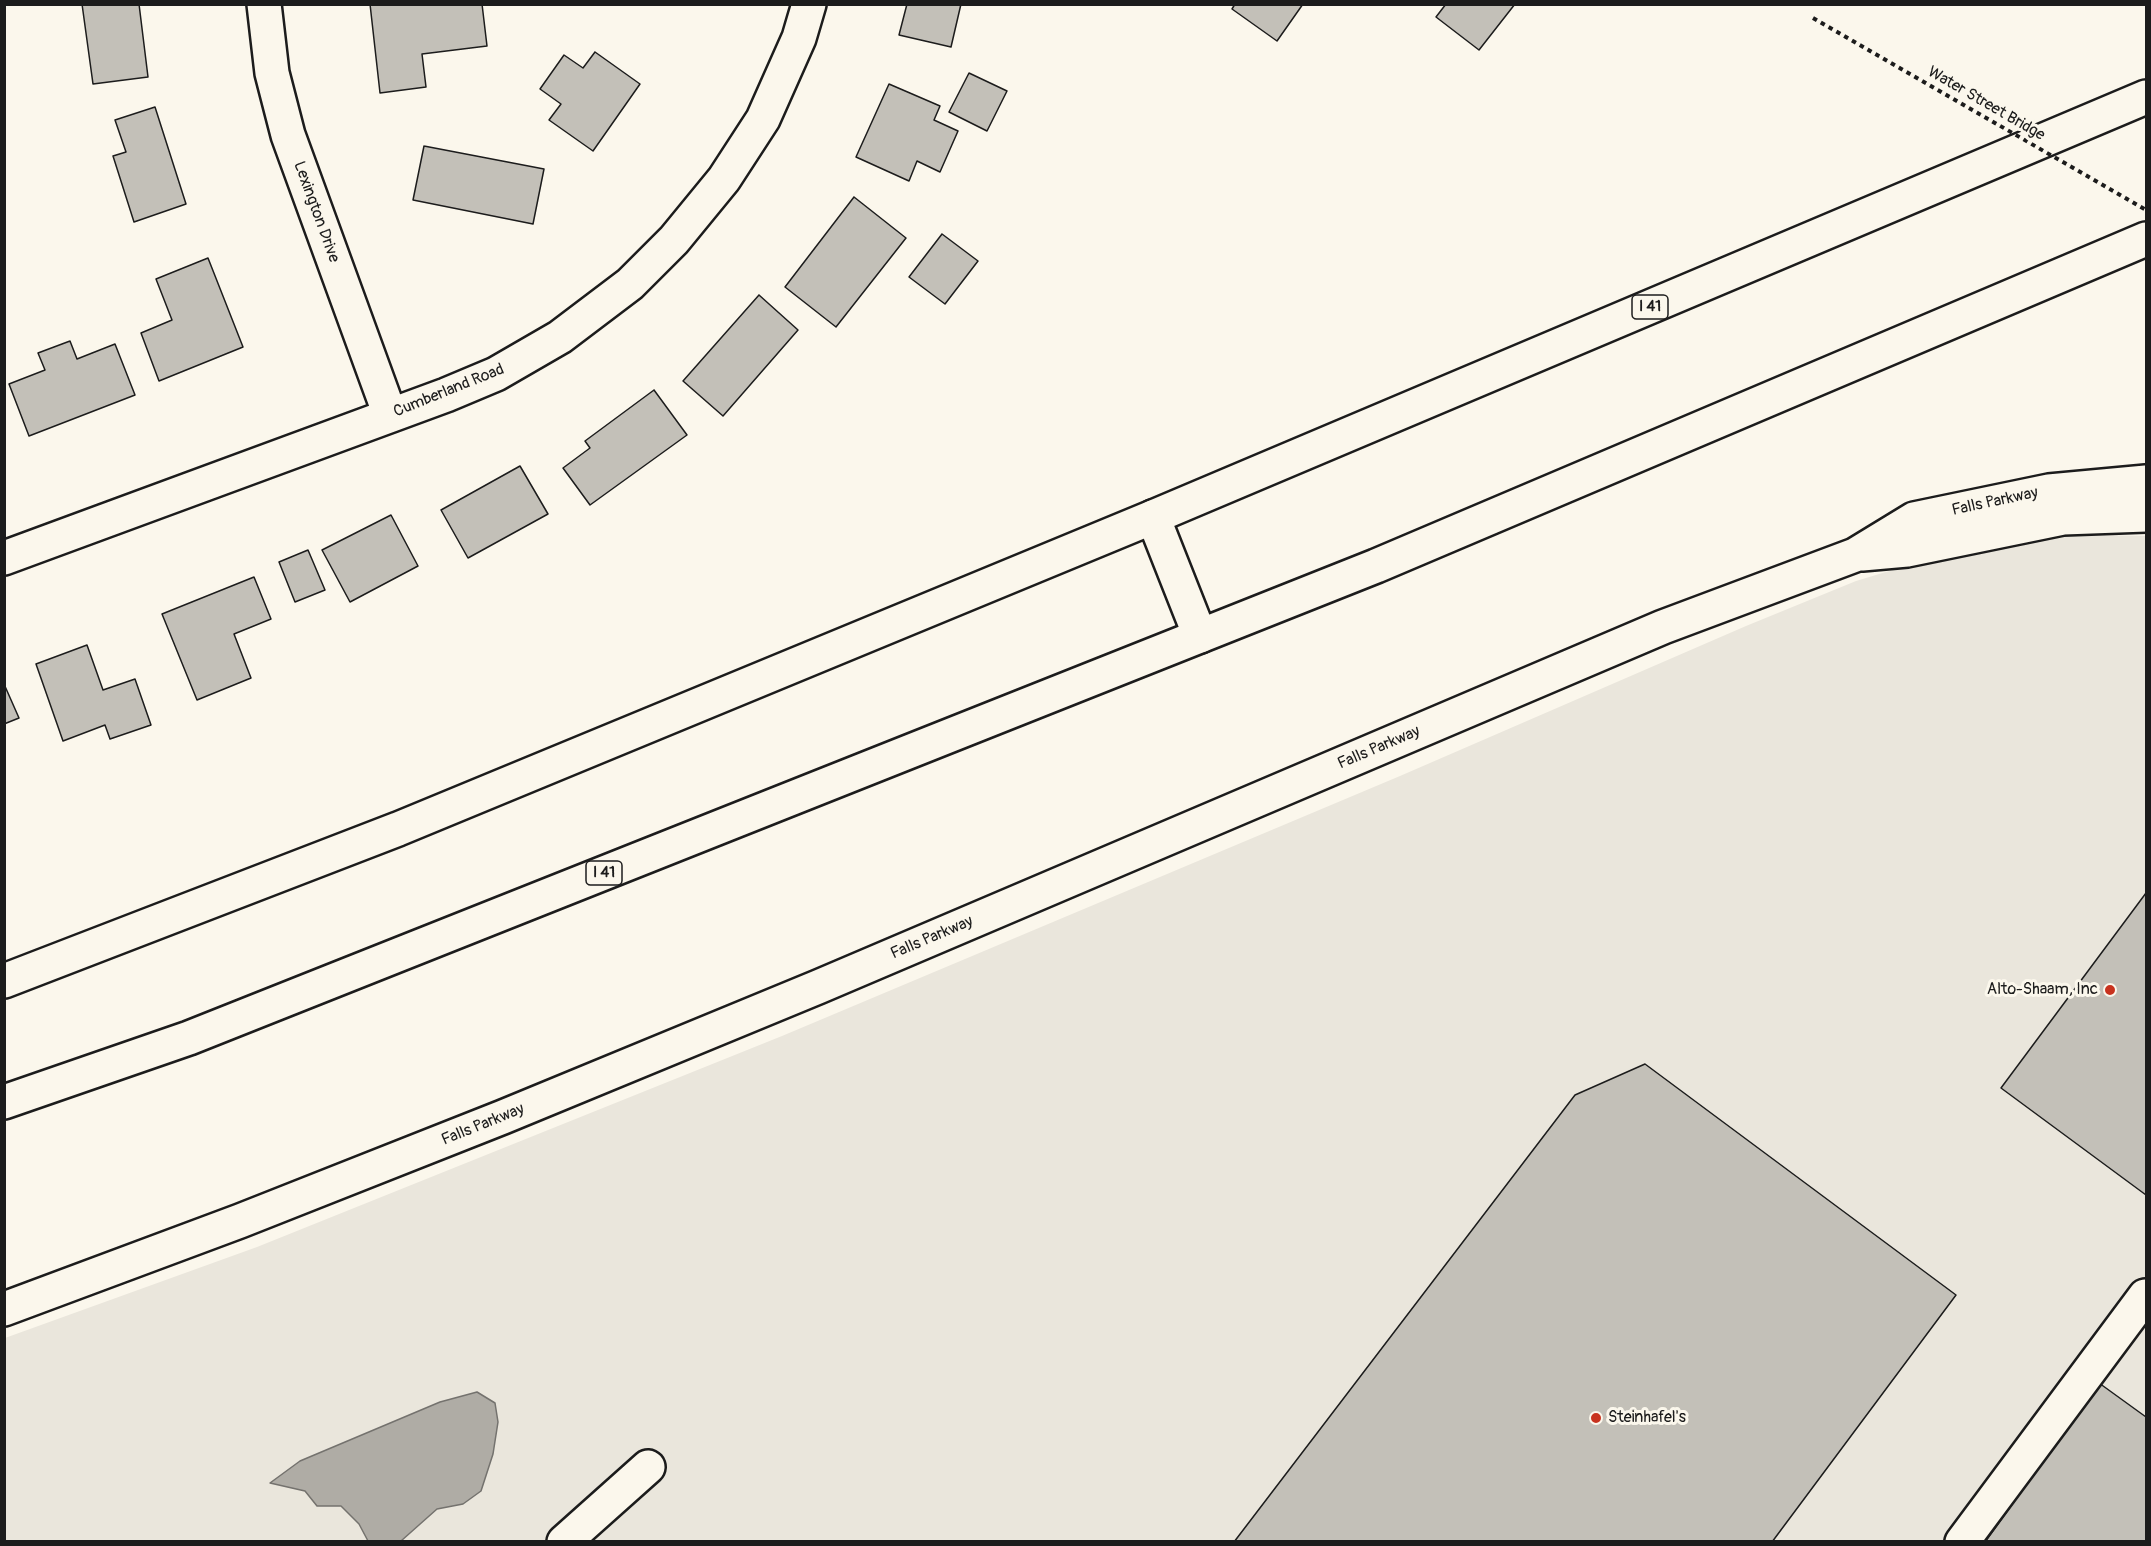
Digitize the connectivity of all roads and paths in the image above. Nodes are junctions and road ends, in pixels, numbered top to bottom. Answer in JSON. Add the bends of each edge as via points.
{"nodes":[{"id":1,"x":264,"y":4,"type":"edge"},
{"id":2,"x":809,"y":4,"type":"edge"},
{"id":3,"x":1813,"y":18,"type":"dead end"},
{"id":4,"x":2146,"y":97,"type":"edge"},
{"id":5,"x":2146,"y":210,"type":"edge"},
{"id":6,"x":2146,"y":239,"type":"edge"},
{"id":7,"x":390,"y":415,"type":"junction"},
{"id":8,"x":2146,"y":482,"type":"edge"},
{"id":9,"x":2146,"y":516,"type":"edge"},
{"id":10,"x":1153,"y":517,"type":"junction"},
{"id":11,"x":1855,"y":555,"type":"junction"},
{"id":12,"x":4,"y":558,"type":"edge"},
{"id":13,"x":1200,"y":636,"type":"junction"},
{"id":14,"x":4,"y":981,"type":"edge"},
{"id":15,"x":4,"y":1102,"type":"edge"},
{"id":16,"x":2145,"y":1296,"type":"dead end"},
{"id":17,"x":4,"y":1309,"type":"edge"},
{"id":18,"x":648,"y":1467,"type":"dead end"},
{"id":19,"x":564,"y":1542,"type":"edge"},
{"id":20,"x":1962,"y":1542,"type":"edge"}],
"edges":[{"from":1,"to":7,"type":"main road","name":"Lexington Drive","via":[[272,73],[288,135]]},
{"from":2,"to":7,"type":"main road","name":"Cumberland Road","via":[[799,38],[763,119],[702,209],[630,284],[560,337],[496,374]]},
{"from":3,"to":5,"type":"path","name":"Water Street Bridge","bridge":true},
{"from":4,"to":10,"type":"main road","number":"I 41"},
{"from":6,"to":13,"type":"main road","number":"I 41","via":[[1376,566]]},
{"from":7,"to":12,"type":"main road","name":"Cumberland Road"},
{"from":8,"to":11,"type":"main road","name":"Falls Parkway","via":[[2049,491],[1914,519]]},
{"from":9,"to":11,"type":"main road","name":"Falls Parkway","via":[[2063,518],[1907,550]]},
{"from":10,"to":13,"type":"main road"},
{"from":10,"to":14,"type":"main road","number":"I 41","via":[[398,829]]},
{"from":11,"to":17,"type":"main road","name":"Falls Parkway","via":[[1663,627],[503,1118]]},
{"from":13,"to":15,"type":"main road","number":"I 41","via":[[189,1038]]},
{"from":16,"to":20,"type":"main road"},
{"from":18,"to":19,"type":"main road"}]}
